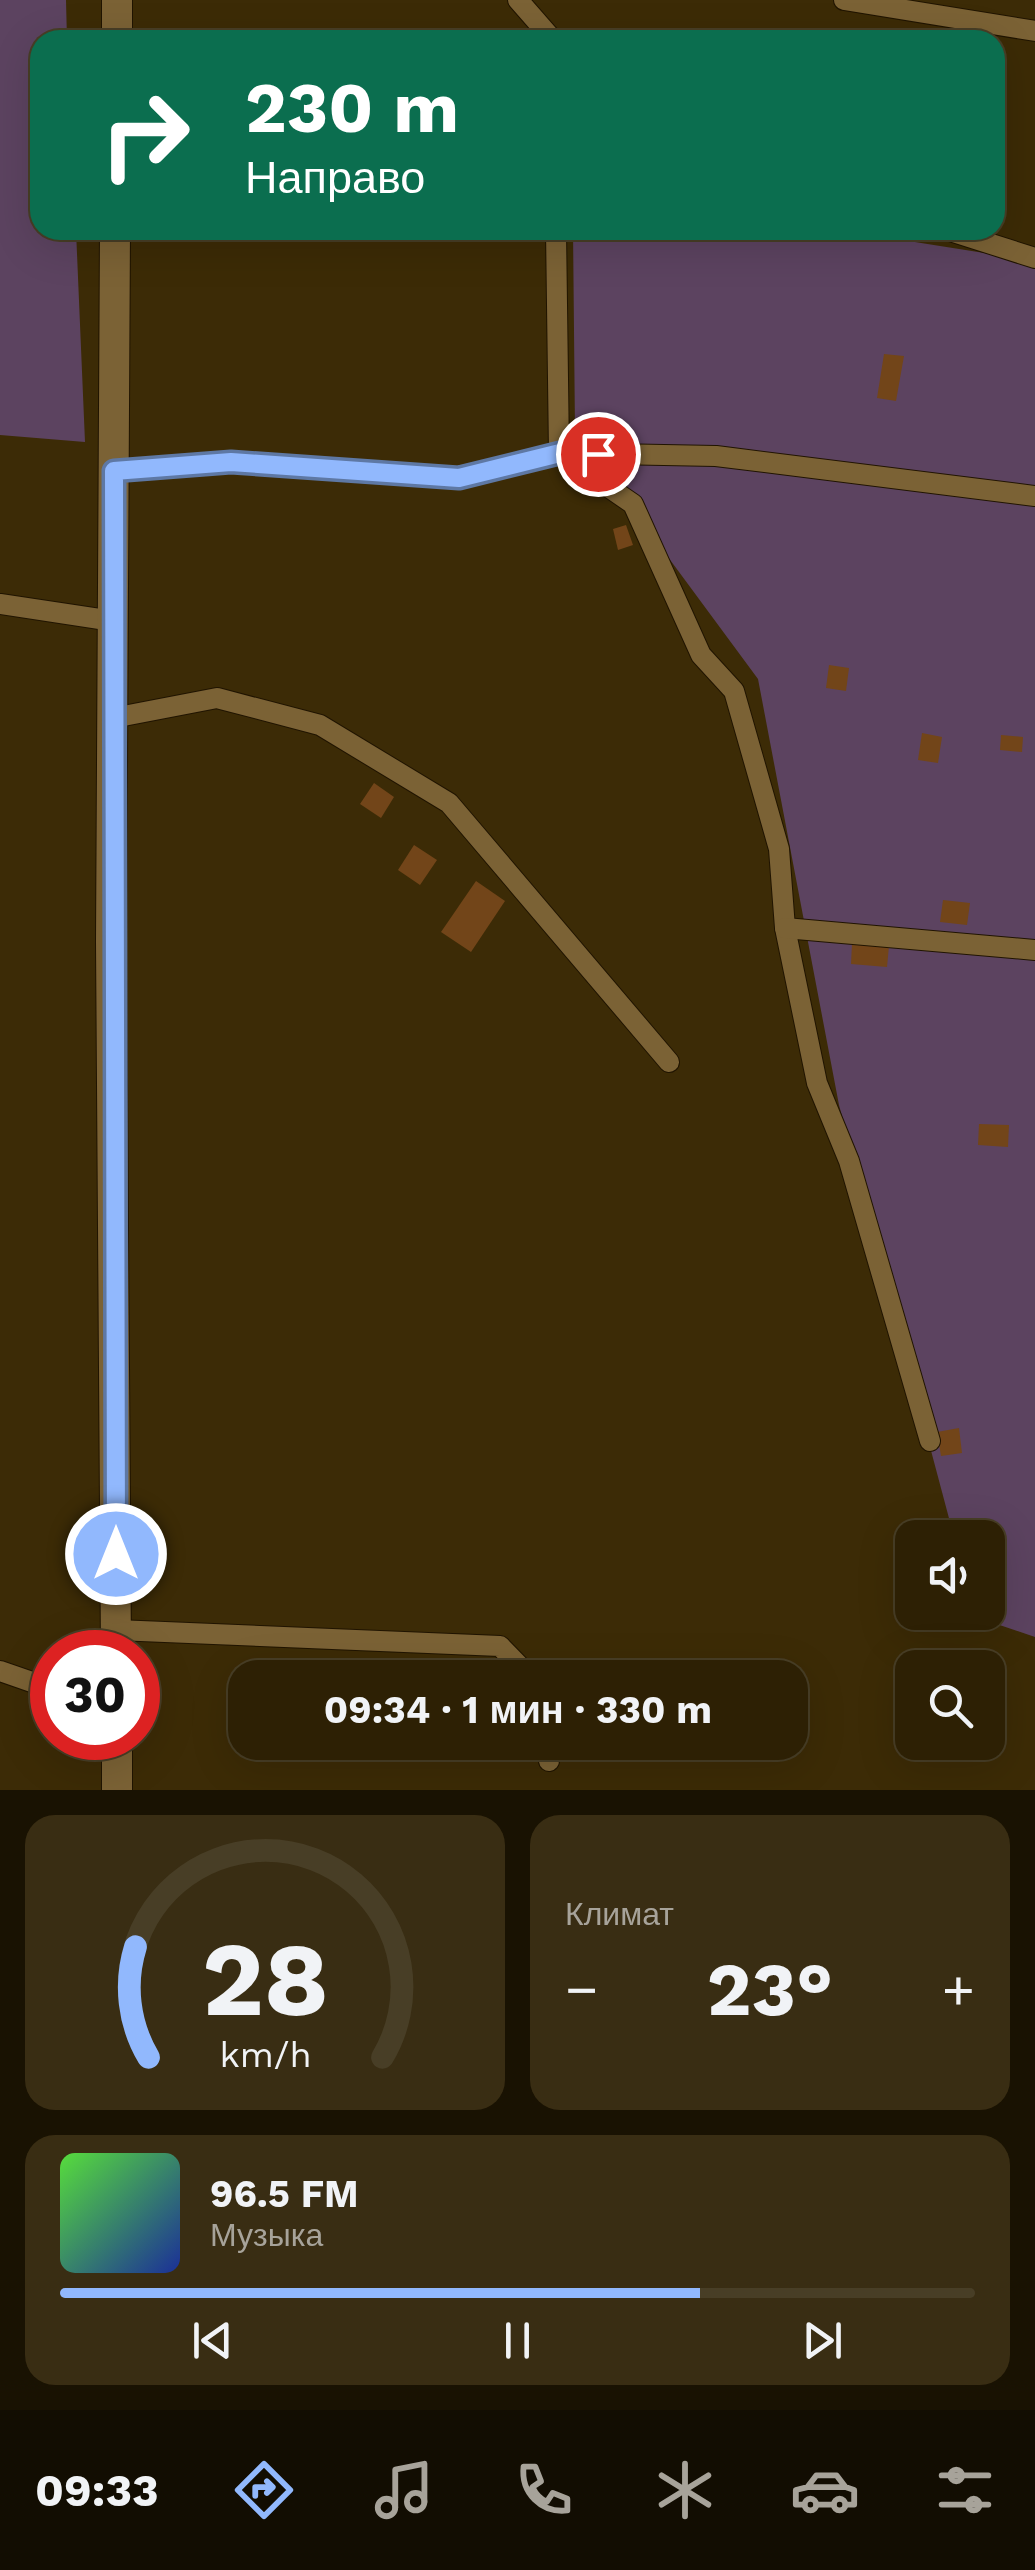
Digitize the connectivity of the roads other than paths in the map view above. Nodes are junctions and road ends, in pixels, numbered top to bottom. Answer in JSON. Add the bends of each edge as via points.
{"nodes":[{"id":1,"x":117,"y":0,"type":"edge"},
{"id":2,"x":518,"y":0,"type":"edge"},
{"id":3,"x":844,"y":0,"type":"edge"},
{"id":4,"x":117,"y":30,"type":"edge"},
{"id":5,"x":544,"y":30,"type":"edge"},
{"id":6,"x":1035,"y":31,"type":"edge"},
{"id":7,"x":116,"y":240,"type":"edge"},
{"id":8,"x":556,"y":240,"type":"edge"},
{"id":9,"x":978,"y":240,"type":"edge"},
{"id":10,"x":1035,"y":258,"type":"edge"},
{"id":11,"x":560,"y":453,"type":"junction"},
{"id":12,"x":114,"y":471,"type":"junction"},
{"id":13,"x":1035,"y":496,"type":"edge"},
{"id":14,"x":0,"y":604,"type":"edge"},
{"id":15,"x":113,"y":621,"type":"junction"},
{"id":16,"x":113,"y":718,"type":"junction"},
{"id":17,"x":784,"y":928,"type":"junction"},
{"id":18,"x":1035,"y":950,"type":"edge"},
{"id":19,"x":669,"y":1062,"type":"dead end"},
{"id":20,"x":930,"y":1441,"type":"dead end"},
{"id":21,"x":116,"y":1630,"type":"edge"},
{"id":22,"x":160,"y":1641,"type":"edge"},
{"id":23,"x":514,"y":1660,"type":"edge"},
{"id":24,"x":0,"y":1671,"type":"edge"},
{"id":25,"x":30,"y":1681,"type":"edge"},
{"id":26,"x":117,"y":1760,"type":"edge"},
{"id":27,"x":118,"y":1790,"type":"edge"}],
"edges":[{"from":1,"to":4,"type":"street"},
{"from":2,"to":5,"type":"lane"},
{"from":3,"to":6,"type":"lane"},
{"from":7,"to":12,"type":"street"},
{"from":8,"to":11,"type":"lane"},
{"from":9,"to":10,"type":"lane"},
{"from":11,"to":12,"type":"lane","via":[[459,478],[231,462]]},
{"from":11,"to":13,"type":"lane","via":[[716,456]]},
{"from":11,"to":17,"type":"lane","via":[[633,504],[700,655],[734,691],[779,850]]},
{"from":12,"to":15,"type":"street"},
{"from":14,"to":15,"type":"lane"},
{"from":15,"to":16,"type":"street"},
{"from":16,"to":19,"type":"lane","via":[[217,698],[320,726],[449,803]]},
{"from":16,"to":21,"type":"street"},
{"from":17,"to":18,"type":"lane"},
{"from":17,"to":20,"type":"lane","via":[[818,1084],[849,1162]]},
{"from":22,"to":23,"type":"lane","via":[[484,1644],[500,1646]]},
{"from":24,"to":25,"type":"lane"},
{"from":26,"to":27,"type":"street"}]}
